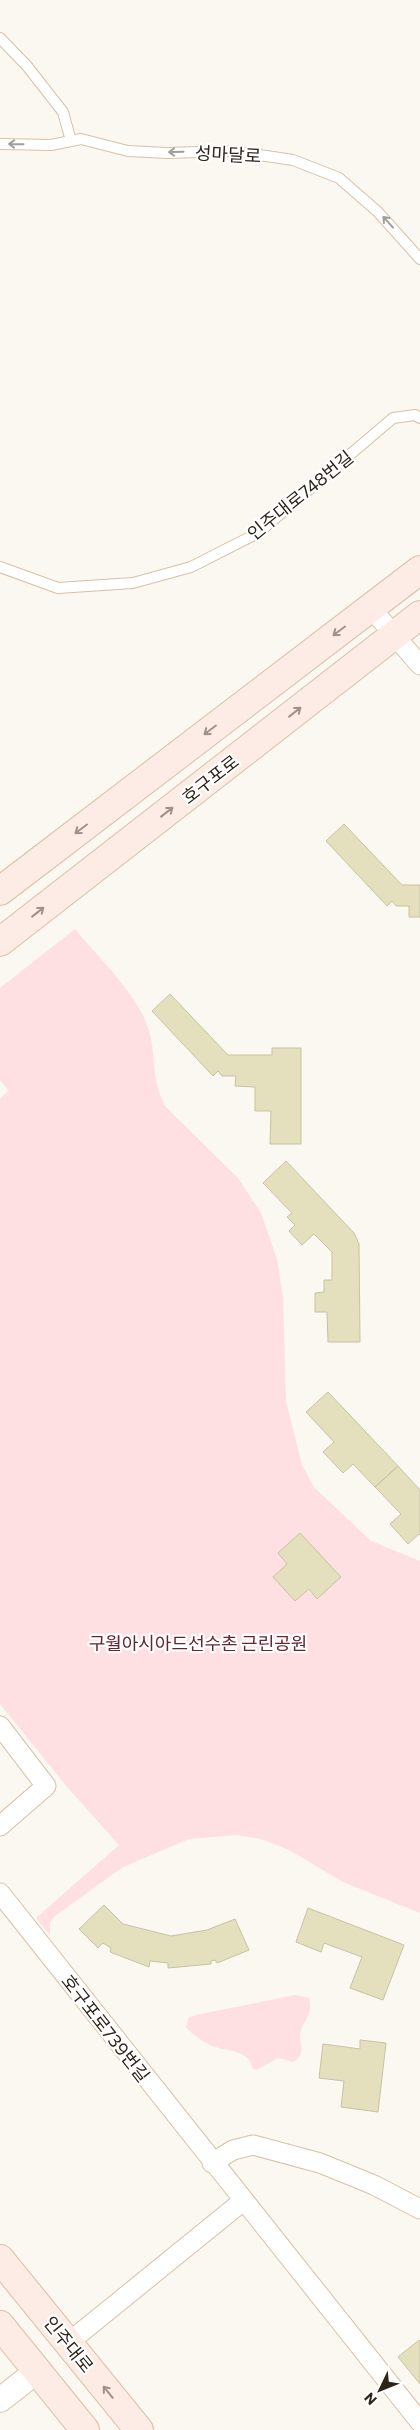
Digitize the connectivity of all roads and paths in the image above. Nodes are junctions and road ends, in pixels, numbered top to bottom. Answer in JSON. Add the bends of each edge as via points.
{"nodes":[{"id":1,"x":0,"y":38,"type":"edge"},
{"id":2,"x":71,"y":141,"type":"junction"},
{"id":3,"x":0,"y":144,"type":"edge"},
{"id":4,"x":420,"y":259,"type":"edge"},
{"id":5,"x":420,"y":418,"type":"edge"},
{"id":6,"x":0,"y":566,"type":"edge"},
{"id":7,"x":420,"y":570,"type":"edge"},
{"id":8,"x":370,"y":607,"type":"junction"},
{"id":9,"x":420,"y":615,"type":"edge"},
{"id":10,"x":395,"y":635,"type":"junction"},
{"id":11,"x":420,"y":665,"type":"edge"},
{"id":12,"x":0,"y":891,"type":"edge"},
{"id":13,"x":0,"y":942,"type":"edge"},
{"id":14,"x":0,"y":1726,"type":"edge"},
{"id":15,"x":0,"y":1826,"type":"edge"},
{"id":16,"x":0,"y":1893,"type":"edge"},
{"id":17,"x":212,"y":2163,"type":"junction"},
{"id":18,"x":243,"y":2201,"type":"junction"},
{"id":19,"x":420,"y":2209,"type":"edge"},
{"id":20,"x":0,"y":2259,"type":"edge"},
{"id":21,"x":0,"y":2326,"type":"edge"},
{"id":22,"x":68,"y":2343,"type":"junction"},
{"id":23,"x":37,"y":2371,"type":"junction"},
{"id":24,"x":0,"y":2400,"type":"edge"},
{"id":25,"x":420,"y":2422,"type":"edge"},
{"id":26,"x":86,"y":2430,"type":"edge"},
{"id":27,"x":139,"y":2430,"type":"edge"}],
"edges":[{"from":1,"to":2,"type":"lane","via":[[64,112]]},
{"from":2,"to":3,"type":"lane","name":"성마달로","one_way":true,"via":[[52,145]]},
{"from":4,"to":2,"type":"lane","name":"성마달로","one_way":true,"via":[[378,212],[339,178],[293,160],[234,151],[128,151],[81,139]]},
{"from":5,"to":6,"type":"lane","name":"인주대로748번길","via":[[415,415],[393,418],[258,533],[192,567],[132,583],[58,588]]},
{"from":7,"to":8,"type":"main road"},
{"from":8,"to":10,"type":"street"},
{"from":8,"to":12,"type":"main road","one_way":true},
{"from":9,"to":10,"type":"main road","name":"호구포로"},
{"from":10,"to":11,"type":"street"},
{"from":13,"to":10,"type":"main road","name":"호구포로","one_way":true},
{"from":14,"to":15,"type":"street","via":[[46,1786]]},
{"from":16,"to":17,"type":"street","name":"호구포로739번길"},
{"from":17,"to":18,"type":"street","name":"호구포로739번길"},
{"from":17,"to":19,"type":"street","via":[[234,2150],[253,2145],[320,2163]]},
{"from":18,"to":22,"type":"street"},
{"from":18,"to":25,"type":"street","name":"호구포로739번길"},
{"from":20,"to":22,"type":"main road","name":"인주대로"},
{"from":21,"to":23,"type":"main road"},
{"from":27,"to":22,"type":"main road","name":"인주대로","one_way":true},
{"from":23,"to":24,"type":"street"},
{"from":23,"to":26,"type":"main road"}]}
